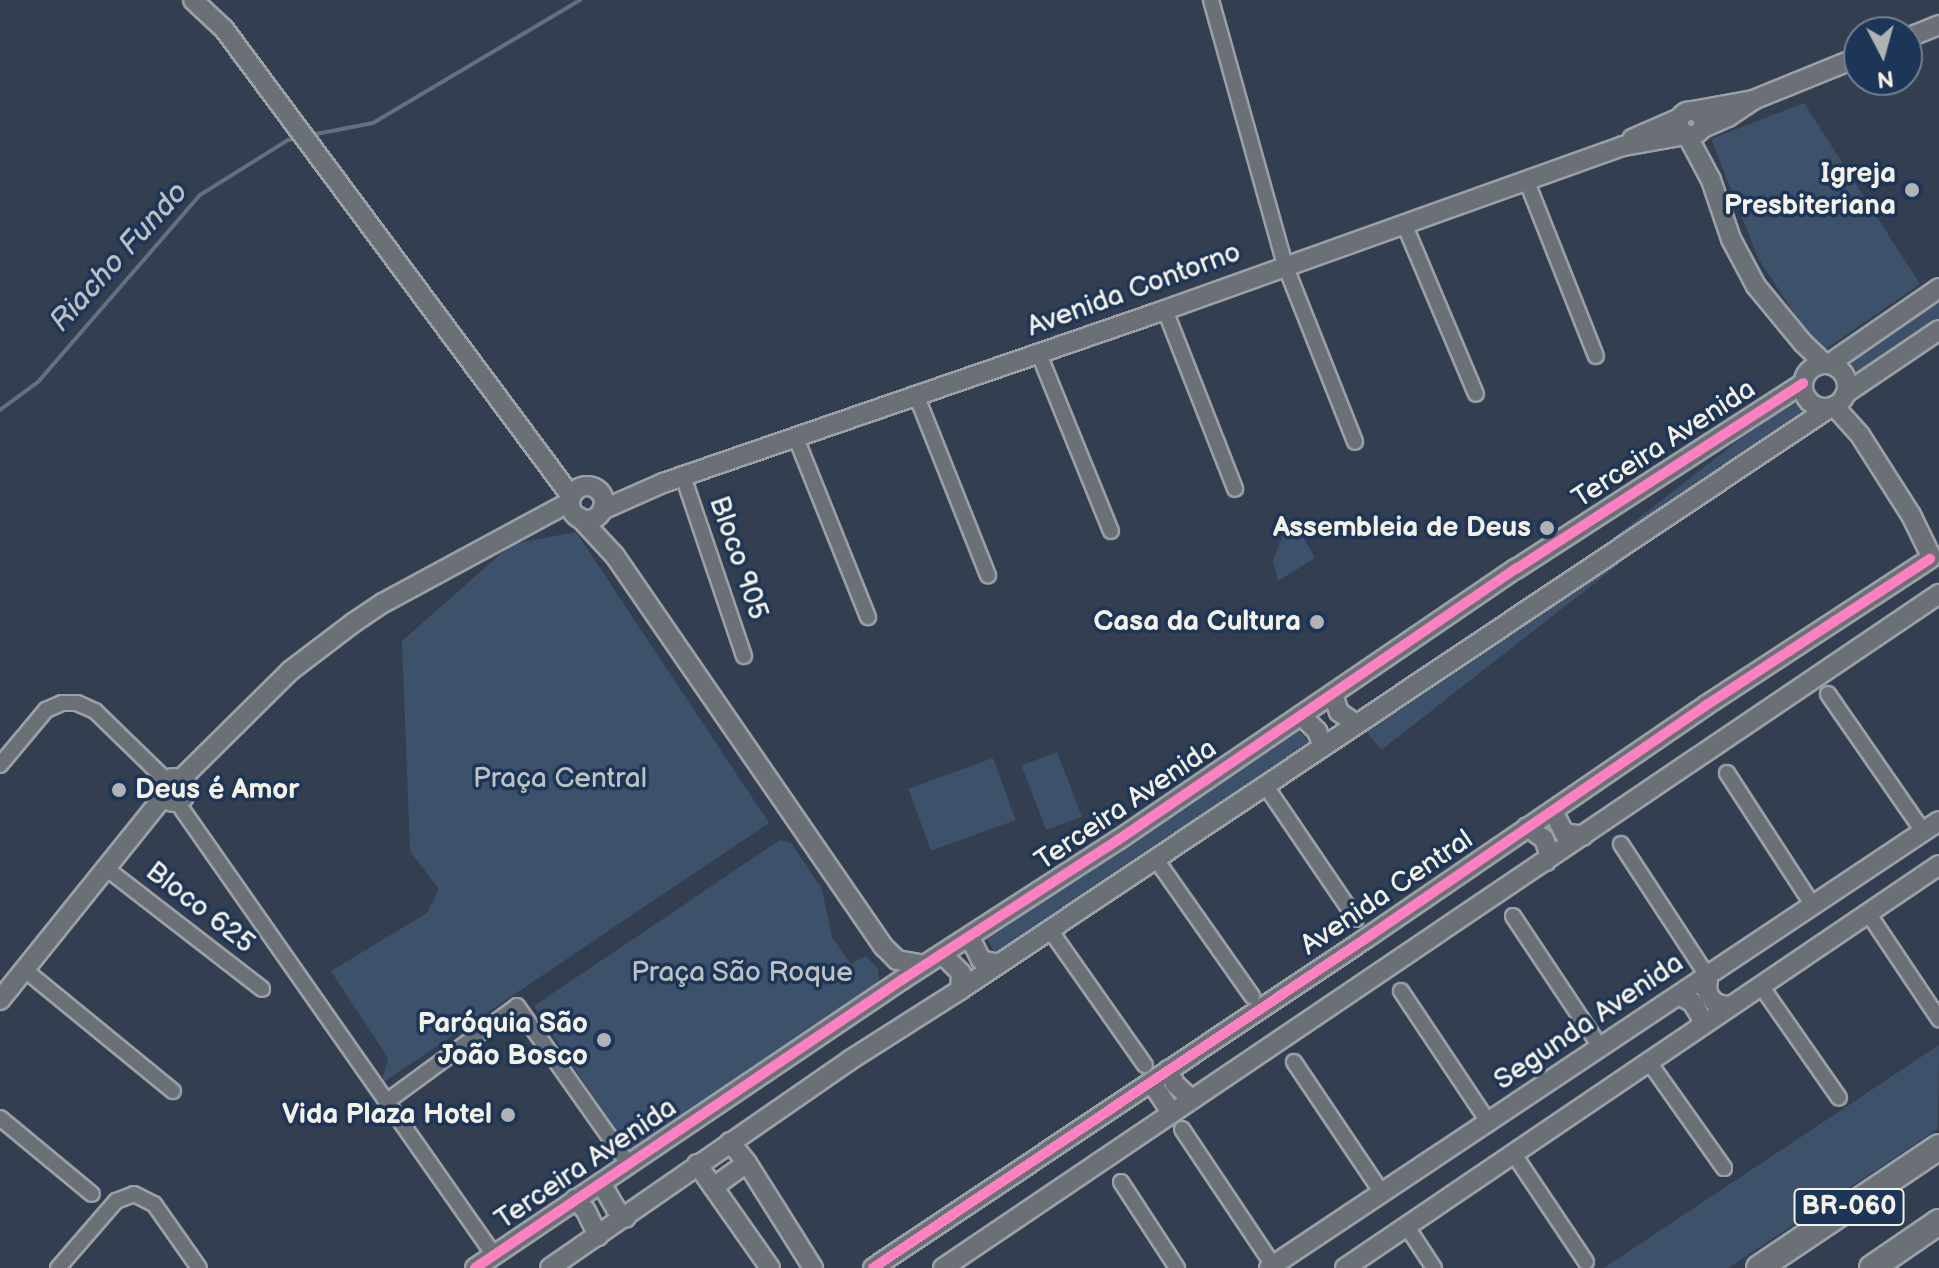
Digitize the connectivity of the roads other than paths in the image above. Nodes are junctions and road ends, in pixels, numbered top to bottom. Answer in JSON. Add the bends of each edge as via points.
{"nodes":[{"id":1,"x":193,"y":0,"type":"edge"},
{"id":2,"x":1211,"y":0,"type":"edge"},
{"id":3,"x":1843,"y":63,"type":"edge"},
{"id":4,"x":1692,"y":126,"type":"junction"},
{"id":5,"x":1527,"y":182,"type":"junction"},
{"id":6,"x":1405,"y":226,"type":"junction"},
{"id":7,"x":1285,"y":265,"type":"junction"},
{"id":8,"x":1939,"y":288,"type":"edge"},
{"id":9,"x":1165,"y":310,"type":"junction"},
{"id":10,"x":1787,"y":325,"type":"junction"},
{"id":11,"x":1939,"y":330,"type":"edge"},
{"id":12,"x":1039,"y":354,"type":"junction"},
{"id":13,"x":1596,"y":356,"type":"dead end"},
{"id":14,"x":1827,"y":364,"type":"junction"},
{"id":15,"x":1805,"y":378,"type":"junction"},
{"id":16,"x":1476,"y":394,"type":"dead end"},
{"id":17,"x":917,"y":397,"type":"junction"},
{"id":18,"x":1839,"y":401,"type":"junction"},
{"id":19,"x":796,"y":438,"type":"junction"},
{"id":20,"x":1355,"y":442,"type":"dead end"},
{"id":21,"x":538,"y":447,"type":"junction"},
{"id":22,"x":683,"y":476,"type":"junction"},
{"id":23,"x":663,"y":483,"type":"junction"},
{"id":24,"x":592,"y":487,"type":"junction"},
{"id":25,"x":1235,"y":489,"type":"dead end"},
{"id":26,"x":574,"y":507,"type":"junction"},
{"id":27,"x":601,"y":512,"type":"junction"},
{"id":28,"x":1111,"y":531,"type":"dead end"},
{"id":29,"x":1935,"y":551,"type":"edge"},
{"id":30,"x":615,"y":556,"type":"junction"},
{"id":31,"x":988,"y":575,"type":"dead end"},
{"id":32,"x":1939,"y":585,"type":"edge"},
{"id":33,"x":1939,"y":594,"type":"edge"},
{"id":34,"x":868,"y":617,"type":"dead end"},
{"id":35,"x":744,"y":656,"type":"dead end"},
{"id":36,"x":1333,"y":694,"type":"junction"},
{"id":37,"x":1828,"y":694,"type":"dead end"},
{"id":38,"x":1301,"y":715,"type":"junction"},
{"id":39,"x":1356,"y":724,"type":"junction"},
{"id":40,"x":1323,"y":747,"type":"junction"},
{"id":41,"x":0,"y":765,"type":"edge"},
{"id":42,"x":1727,"y":773,"type":"dead end"},
{"id":43,"x":1265,"y":785,"type":"junction"},
{"id":44,"x":172,"y":790,"type":"junction"},
{"id":45,"x":1553,"y":811,"type":"junction"},
{"id":46,"x":1931,"y":826,"type":"edge"},
{"id":47,"x":1527,"y":827,"type":"junction"},
{"id":48,"x":1583,"y":836,"type":"junction"},
{"id":49,"x":1621,"y":844,"type":"dead end"},
{"id":50,"x":1155,"y":858,"type":"junction"},
{"id":51,"x":1546,"y":861,"type":"junction"},
{"id":52,"x":1939,"y":865,"type":"edge"},
{"id":53,"x":107,"y":869,"type":"junction"},
{"id":54,"x":1812,"y":904,"type":"junction"},
{"id":55,"x":1868,"y":913,"type":"junction"},
{"id":56,"x":1513,"y":916,"type":"dead end"},
{"id":57,"x":1356,"y":919,"type":"dead end"},
{"id":58,"x":1050,"y":930,"type":"junction"},
{"id":59,"x":970,"y":938,"type":"junction"},
{"id":60,"x":884,"y":947,"type":"junction"},
{"id":61,"x":943,"y":955,"type":"junction"},
{"id":62,"x":998,"y":964,"type":"junction"},
{"id":63,"x":925,"y":965,"type":"junction"},
{"id":64,"x":25,"y":970,"type":"junction"},
{"id":65,"x":1708,"y":977,"type":"junction"},
{"id":66,"x":1761,"y":986,"type":"junction"},
{"id":67,"x":890,"y":988,"type":"junction"},
{"id":68,"x":262,"y":989,"type":"dead end"},
{"id":69,"x":960,"y":990,"type":"junction"},
{"id":70,"x":1401,"y":991,"type":"dead end"},
{"id":71,"x":1252,"y":996,"type":"dead end"},
{"id":72,"x":1680,"y":996,"type":"junction"},
{"id":73,"x":0,"y":1000,"type":"edge"},
{"id":74,"x":1729,"y":1007,"type":"junction"},
{"id":75,"x":1939,"y":1019,"type":"edge"},
{"id":76,"x":1701,"y":1026,"type":"junction"},
{"id":77,"x":1601,"y":1048,"type":"junction"},
{"id":78,"x":1294,"y":1062,"type":"dead end"},
{"id":79,"x":1649,"y":1062,"type":"junction"},
{"id":80,"x":1168,"y":1070,"type":"junction"},
{"id":81,"x":1148,"y":1073,"type":"junction"},
{"id":82,"x":173,"y":1091,"type":"dead end"},
{"id":83,"x":1839,"y":1098,"type":"dead end"},
{"id":84,"x":1191,"y":1099,"type":"junction"},
{"id":85,"x":386,"y":1102,"type":"junction"},
{"id":86,"x":1171,"y":1112,"type":"junction"},
{"id":87,"x":0,"y":1118,"type":"edge"},
{"id":88,"x":1489,"y":1123,"type":"junction"},
{"id":89,"x":1182,"y":1129,"type":"dead end"},
{"id":90,"x":730,"y":1142,"type":"junction"},
{"id":91,"x":1939,"y":1147,"type":"edge"},
{"id":92,"x":1513,"y":1153,"type":"junction"},
{"id":93,"x":747,"y":1163,"type":"junction"},
{"id":94,"x":697,"y":1164,"type":"junction"},
{"id":95,"x":629,"y":1165,"type":"junction"},
{"id":96,"x":1724,"y":1168,"type":"dead end"},
{"id":97,"x":1121,"y":1182,"type":"dead end"},
{"id":98,"x":601,"y":1183,"type":"junction"},
{"id":99,"x":715,"y":1186,"type":"junction"},
{"id":100,"x":1382,"y":1193,"type":"junction"},
{"id":101,"x":92,"y":1194,"type":"dead end"},
{"id":102,"x":575,"y":1199,"type":"junction"},
{"id":103,"x":626,"y":1218,"type":"junction"},
{"id":104,"x":1939,"y":1222,"type":"edge"},
{"id":105,"x":1407,"y":1227,"type":"junction"},
{"id":106,"x":598,"y":1236,"type":"junction"},
{"id":107,"x":494,"y":1255,"type":"junction"},
{"id":108,"x":1586,"y":1262,"type":"dead end"},
{"id":109,"x":1271,"y":1266,"type":"edge"},
{"id":110,"x":58,"y":1268,"type":"edge"},
{"id":111,"x":199,"y":1268,"type":"edge"},
{"id":112,"x":475,"y":1268,"type":"edge"},
{"id":113,"x":550,"y":1268,"type":"edge"},
{"id":114,"x":770,"y":1268,"type":"edge"},
{"id":115,"x":813,"y":1268,"type":"edge"},
{"id":116,"x":873,"y":1268,"type":"edge"},
{"id":117,"x":943,"y":1268,"type":"edge"},
{"id":118,"x":1177,"y":1268,"type":"edge"},
{"id":119,"x":1345,"y":1268,"type":"edge"},
{"id":120,"x":1434,"y":1268,"type":"edge"},
{"id":121,"x":1759,"y":1268,"type":"edge"},
{"id":122,"x":1872,"y":1268,"type":"edge"}],
"edges":[{"from":1,"to":21,"type":"street","via":[[224,29]]},
{"from":2,"to":7,"type":"street"},
{"from":3,"to":4,"type":"street","name":"Avenida Contorno","via":[[1753,100],[1728,117]]},
{"from":4,"to":5,"type":"street","name":"Avenida Contorno"},
{"from":4,"to":10,"type":"street","via":[[1721,216],[1744,265]]},
{"from":5,"to":6,"type":"street","name":"Avenida Contorno"},
{"from":5,"to":13,"type":"street"},
{"from":6,"to":7,"type":"street","name":"Avenida Contorno"},
{"from":6,"to":16,"type":"street"},
{"from":7,"to":9,"type":"street","name":"Avenida Contorno"},
{"from":7,"to":20,"type":"street"},
{"from":8,"to":14,"type":"street"},
{"from":9,"to":12,"type":"street","name":"Avenida Contorno"},
{"from":9,"to":25,"type":"street"},
{"from":10,"to":14,"type":"street"},
{"from":10,"to":15,"type":"street"},
{"from":11,"to":18,"type":"street"},
{"from":12,"to":17,"type":"street","name":"Avenida Contorno"},
{"from":12,"to":28,"type":"street"},
{"from":14,"to":15,"type":"street"},
{"from":14,"to":18,"type":"street","via":[[1842,371],[1848,386]]},
{"from":15,"to":18,"type":"street","via":[[1810,402]]},
{"from":15,"to":36,"type":"street","name":"Terceira Avenida"},
{"from":17,"to":19,"type":"street","name":"Avenida Contorno"},
{"from":17,"to":31,"type":"street"},
{"from":18,"to":29,"type":"street"},
{"from":18,"to":39,"type":"street"},
{"from":19,"to":22,"type":"street","name":"Avenida Contorno"},
{"from":19,"to":34,"type":"street"},
{"from":21,"to":24,"type":"street"},
{"from":21,"to":26,"type":"street"},
{"from":22,"to":23,"type":"street","name":"Avenida Contorno"},
{"from":22,"to":35,"type":"street","name":"Bloco 905"},
{"from":23,"to":24,"type":"street","name":"Avenida Contorno"},
{"from":23,"to":27,"type":"street","name":"Avenida Contorno"},
{"from":24,"to":26,"type":"street","via":[[581,487]]},
{"from":24,"to":27,"type":"street","via":[[603,497]]},
{"from":26,"to":27,"type":"street","via":[[590,519]]},
{"from":26,"to":30,"type":"street"},
{"from":26,"to":44,"type":"street","via":[[525,525],[383,603],[308,656]]},
{"from":27,"to":30,"type":"street"},
{"from":29,"to":32,"type":"street","via":[[1929,574]]},
{"from":29,"to":45,"type":"street","name":"Avenida Central"},
{"from":30,"to":60,"type":"street"},
{"from":33,"to":48,"type":"street"},
{"from":36,"to":38,"type":"street","name":"Terceira Avenida"},
{"from":36,"to":39,"type":"street","via":[[1339,712]]},
{"from":37,"to":46,"type":"street"},
{"from":38,"to":40,"type":"street","via":[[1317,731]]},
{"from":38,"to":59,"type":"street","name":"Terceira Avenida"},
{"from":39,"to":40,"type":"street"},
{"from":40,"to":43,"type":"street"},
{"from":41,"to":44,"type":"street","via":[[46,710],[77,703],[95,711]]},
{"from":42,"to":54,"type":"street"},
{"from":43,"to":50,"type":"street"},
{"from":43,"to":57,"type":"street"},
{"from":44,"to":53,"type":"street"},
{"from":44,"to":85,"type":"street"},
{"from":45,"to":47,"type":"street","name":"Avenida Central"},
{"from":45,"to":48,"type":"street","via":[[1564,833]]},
{"from":46,"to":54,"type":"street","name":"Segunda Avenida"},
{"from":47,"to":51,"type":"street","via":[[1544,839]]},
{"from":47,"to":80,"type":"street","name":"Avenida Central"},
{"from":48,"to":51,"type":"street"},
{"from":49,"to":65,"type":"street"},
{"from":50,"to":58,"type":"street"},
{"from":50,"to":71,"type":"street"},
{"from":51,"to":84,"type":"street"},
{"from":52,"to":55,"type":"street"},
{"from":53,"to":64,"type":"street"},
{"from":53,"to":68,"type":"street","name":"Bloco 625"},
{"from":54,"to":65,"type":"street","name":"Segunda Avenida"},
{"from":55,"to":66,"type":"street"},
{"from":55,"to":75,"type":"street"},
{"from":56,"to":77,"type":"street"},
{"from":58,"to":62,"type":"street"},
{"from":58,"to":81,"type":"street"},
{"from":59,"to":61,"type":"street","name":"Terceira Avenida"},
{"from":59,"to":62,"type":"street","via":[[981,960]]},
{"from":60,"to":63,"type":"street","via":[[897,960]]},
{"from":60,"to":67,"type":"street"},
{"from":61,"to":63,"type":"street","name":"Terceira Avenida"},
{"from":61,"to":69,"type":"street","via":[[961,973]]},
{"from":62,"to":69,"type":"street"},
{"from":63,"to":67,"type":"street","name":"Terceira Avenida"},
{"from":64,"to":73,"type":"street"},
{"from":64,"to":82,"type":"street"},
{"from":65,"to":72,"type":"street","name":"Segunda Avenida"},
{"from":65,"to":74,"type":"street","via":[[1710,997]]},
{"from":66,"to":74,"type":"street"},
{"from":66,"to":83,"type":"street"},
{"from":67,"to":95,"type":"street","name":"Terceira Avenida"},
{"from":69,"to":90,"type":"street"},
{"from":70,"to":88,"type":"street"},
{"from":72,"to":76,"type":"street","via":[[1692,1002]]},
{"from":72,"to":77,"type":"street","name":"Segunda Avenida"},
{"from":74,"to":76,"type":"street"},
{"from":76,"to":79,"type":"street"},
{"from":77,"to":88,"type":"street","name":"Segunda Avenida"},
{"from":78,"to":100,"type":"street"},
{"from":79,"to":92,"type":"street"},
{"from":79,"to":96,"type":"street"},
{"from":80,"to":81,"type":"street","name":"Avenida Central"},
{"from":80,"to":84,"type":"street"},
{"from":81,"to":86,"type":"street"},
{"from":81,"to":116,"type":"street","name":"Avenida Central"},
{"from":84,"to":86,"type":"street"},
{"from":85,"to":95,"type":"street","via":[[517,1006]]},
{"from":85,"to":107,"type":"street"},
{"from":86,"to":117,"type":"street"},
{"from":87,"to":101,"type":"street"},
{"from":88,"to":100,"type":"street","name":"Segunda Avenida"},
{"from":89,"to":109,"type":"street"},
{"from":90,"to":93,"type":"street"},
{"from":90,"to":94,"type":"street"},
{"from":91,"to":121,"type":"highway","number":"BR-060"},
{"from":92,"to":105,"type":"street"},
{"from":92,"to":108,"type":"street"},
{"from":93,"to":99,"type":"street"},
{"from":93,"to":115,"type":"street"},
{"from":94,"to":99,"type":"street"},
{"from":94,"to":103,"type":"street"},
{"from":95,"to":98,"type":"street","name":"Terceira Avenida"},
{"from":97,"to":118,"type":"street"},
{"from":98,"to":102,"type":"street","name":"Terceira Avenida"},
{"from":98,"to":103,"type":"street"},
{"from":99,"to":114,"type":"street"},
{"from":100,"to":109,"type":"street","name":"Segunda Avenida"},
{"from":102,"to":106,"type":"street"},
{"from":102,"to":107,"type":"street","name":"Terceira Avenida"},
{"from":103,"to":106,"type":"street"},
{"from":104,"to":122,"type":"highway","number":"BR-060"},
{"from":105,"to":119,"type":"street"},
{"from":105,"to":120,"type":"street"},
{"from":106,"to":113,"type":"street"},
{"from":107,"to":112,"type":"street","name":"Terceira Avenida"},
{"from":110,"to":111,"type":"street","via":[[116,1201],[134,1194],[154,1204]]}]}
